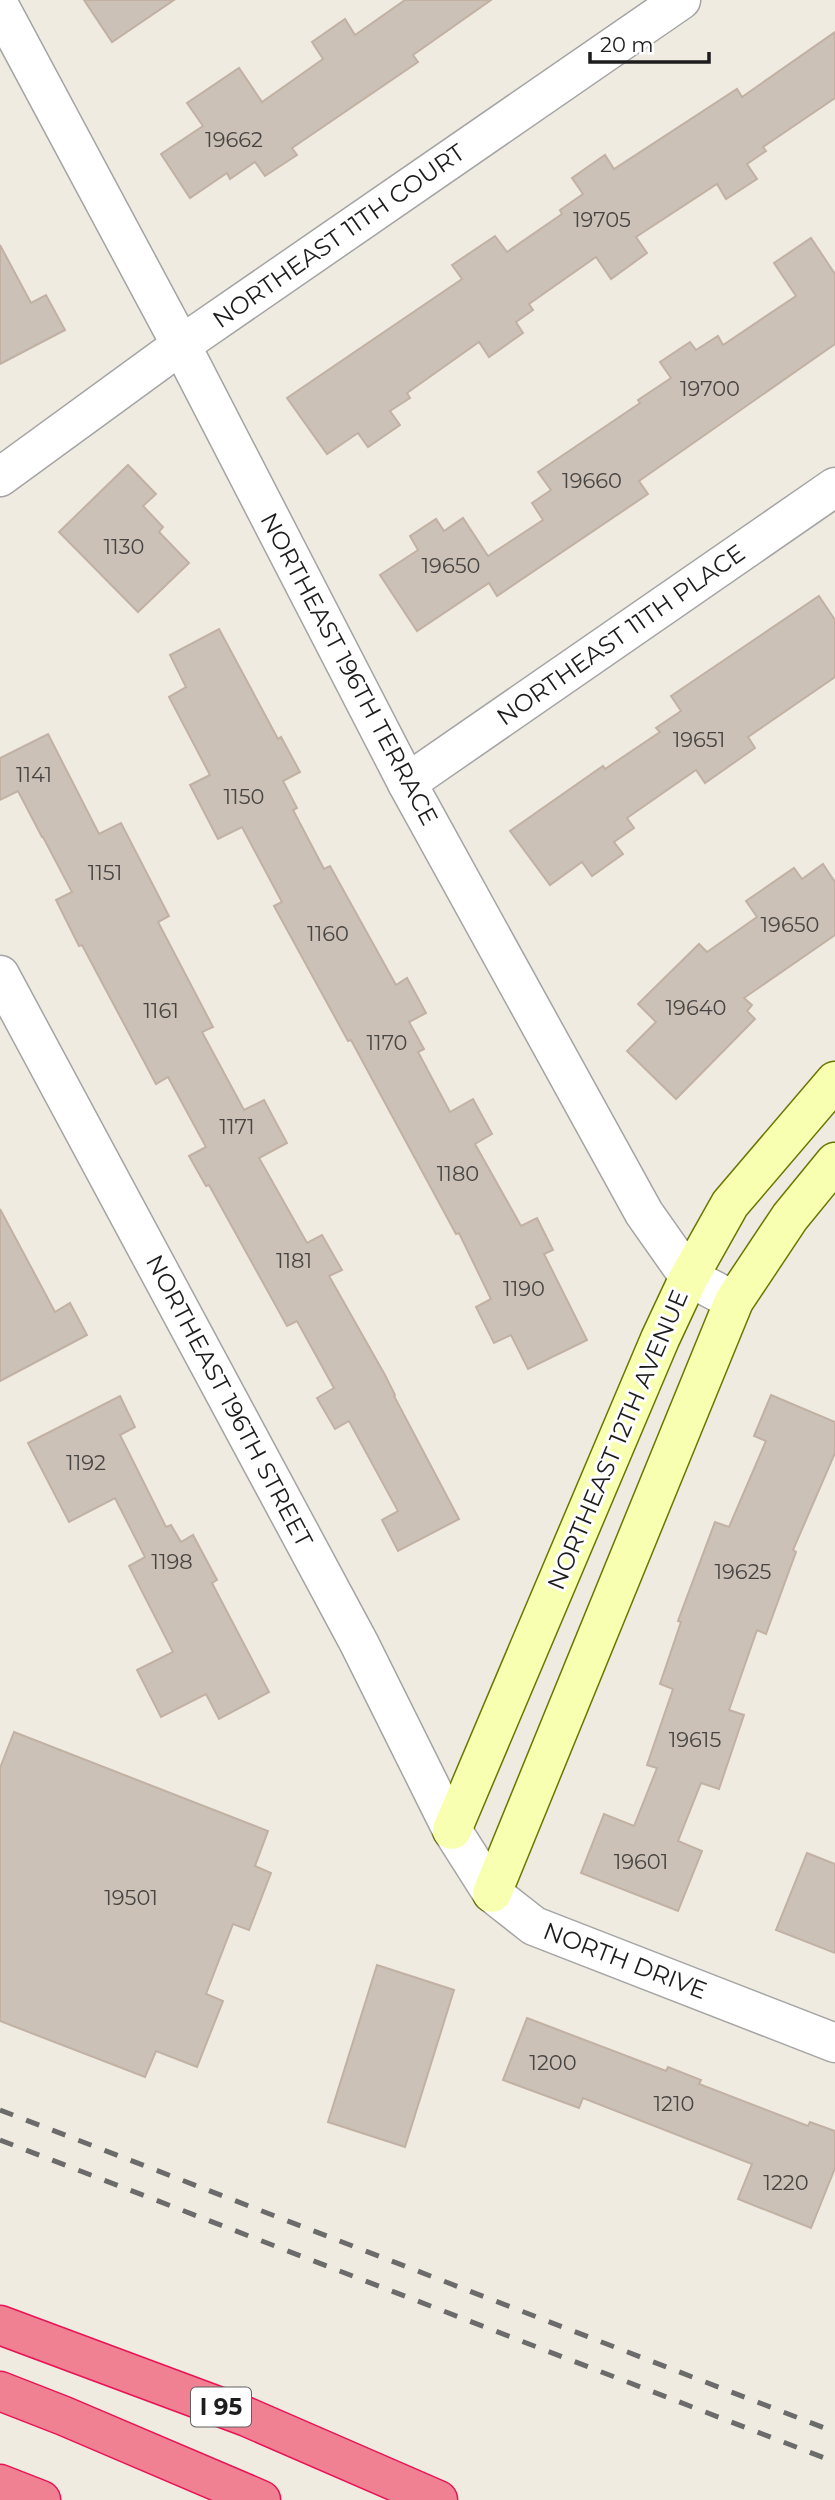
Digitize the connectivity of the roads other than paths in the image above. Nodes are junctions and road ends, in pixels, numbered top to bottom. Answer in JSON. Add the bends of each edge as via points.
{"nodes":[{"id":1,"x":681,"y":0,"type":"edge"},
{"id":2,"x":0,"y":7,"type":"edge"},
{"id":3,"x":181,"y":345,"type":"junction"},
{"id":4,"x":0,"y":477,"type":"edge"},
{"id":5,"x":835,"y":487,"type":"edge"},
{"id":6,"x":407,"y":783,"type":"junction"},
{"id":7,"x":0,"y":975,"type":"edge"},
{"id":8,"x":835,"y":1081,"type":"edge"},
{"id":9,"x":835,"y":1162,"type":"edge"},
{"id":10,"x":689,"y":1277,"type":"junction"},
{"id":11,"x":734,"y":1301,"type":"junction"},
{"id":12,"x":452,"y":1830,"type":"junction"},
{"id":13,"x":492,"y":1893,"type":"junction"},
{"id":14,"x":835,"y":2043,"type":"edge"},
{"id":15,"x":0,"y":2325,"type":"edge"},
{"id":16,"x":0,"y":2391,"type":"edge"},
{"id":17,"x":0,"y":2484,"type":"edge"},
{"id":18,"x":41,"y":2500,"type":"edge"},
{"id":19,"x":261,"y":2500,"type":"edge"},
{"id":20,"x":438,"y":2500,"type":"edge"}],
"edges":[{"from":1,"to":3,"type":"street","name":"NORTHEAST 11TH COURT"},
{"from":2,"to":3,"type":"street","name":"NORTHEAST 196TH TERRACE"},
{"from":3,"to":4,"type":"street","name":"NORTHEAST 11TH COURT"},
{"from":3,"to":6,"type":"street","name":"NORTHEAST 196TH TERRACE"},
{"from":5,"to":6,"type":"street","name":"NORTHEAST 11TH PLACE"},
{"from":6,"to":10,"type":"street","name":"NORTHEAST 196TH TERRACE","via":[[644,1213]]},
{"from":7,"to":12,"type":"street","name":"NORTHEAST 196TH STREET","via":[[359,1643]]},
{"from":8,"to":10,"type":"street","name":"NORTHEAST 12TH AVENUE","via":[[730,1204]]},
{"from":9,"to":11,"type":"street","via":[[790,1217]]},
{"from":10,"to":11,"type":"street","name":"NORTHEAST 196TH TERRACE"},
{"from":10,"to":12,"type":"street","name":"NORTHEAST 12TH AVENUE"},
{"from":11,"to":13,"type":"street"},
{"from":12,"to":13,"type":"street","name":"NORTH DRIVE"},
{"from":13,"to":14,"type":"street","name":"NORTH DRIVE","via":[[534,1926]]},
{"from":15,"to":20,"type":"highway","number":"I 95","via":[[247,2417]]},
{"from":16,"to":19,"type":"highway"},
{"from":17,"to":18,"type":"highway"}]}
